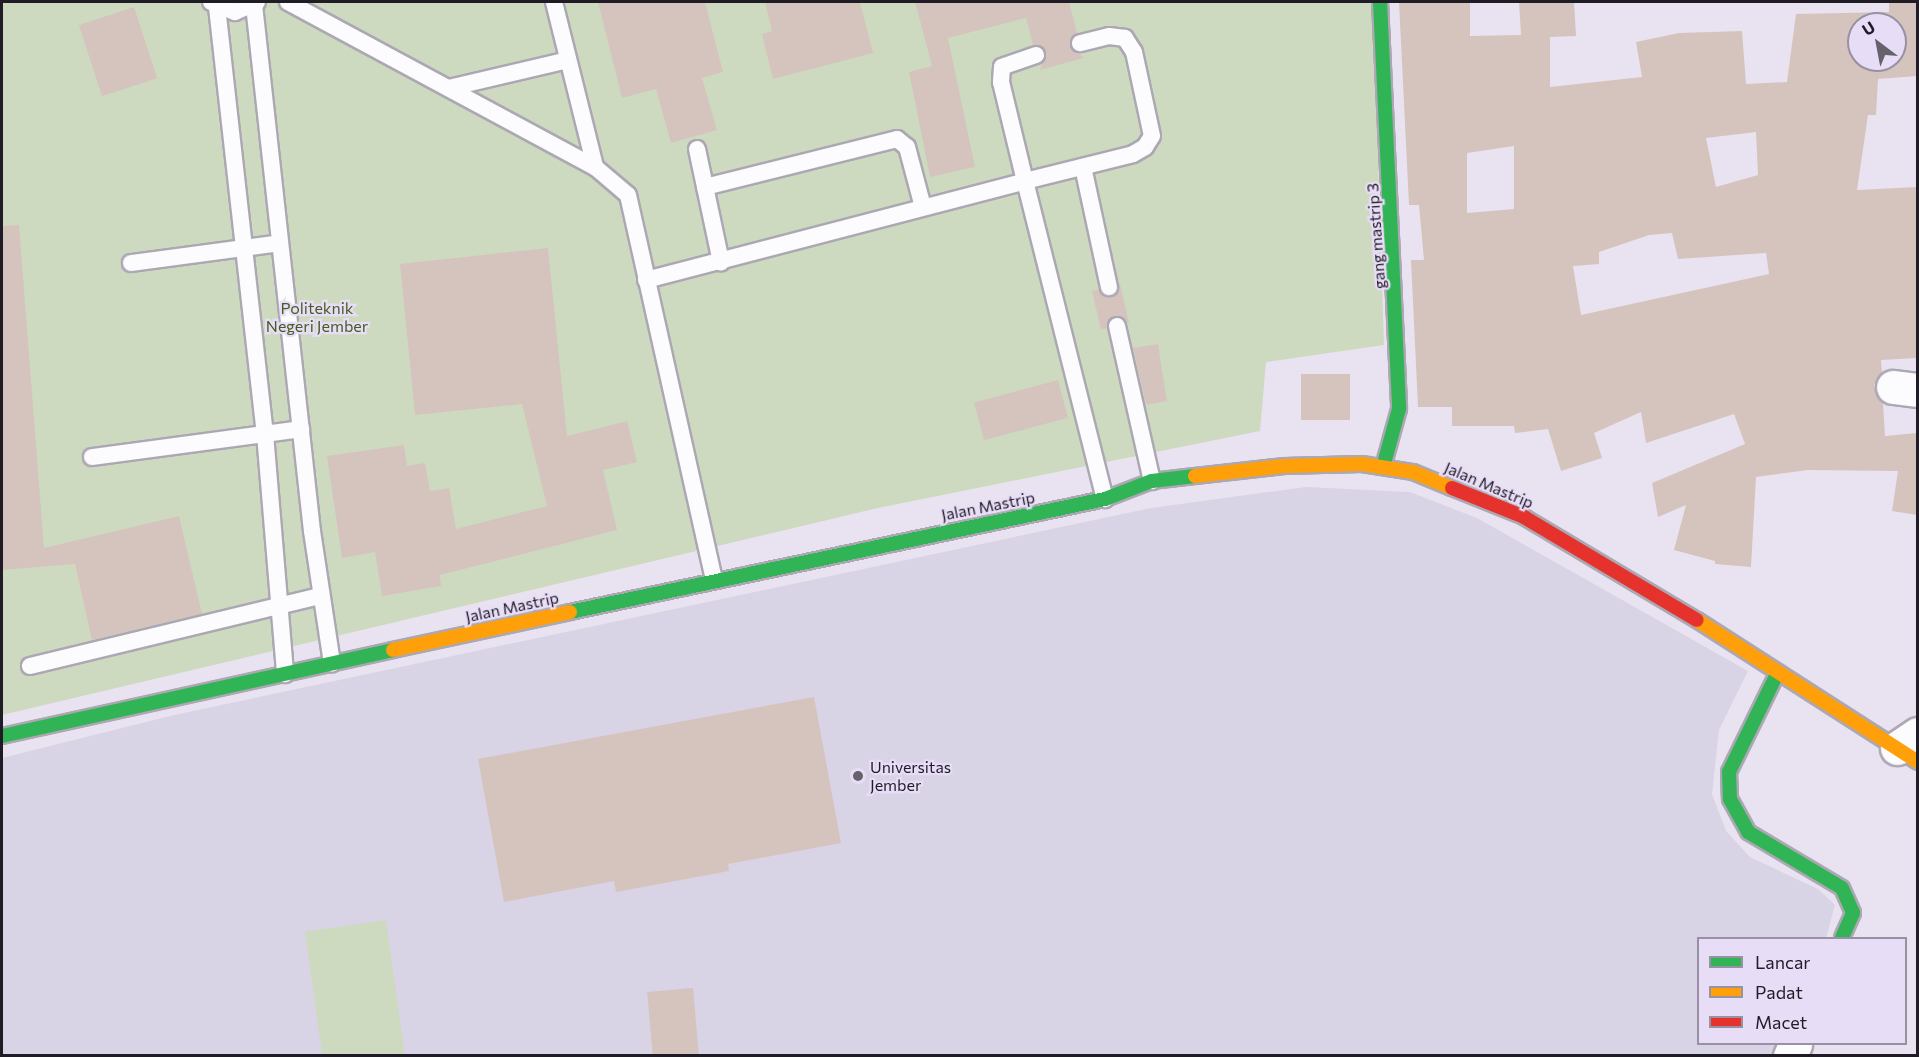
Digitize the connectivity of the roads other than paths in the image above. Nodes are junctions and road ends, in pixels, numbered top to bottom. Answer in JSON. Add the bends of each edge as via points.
{"nodes":[{"id":1,"x":288,"y":2,"type":"edge"},
{"id":2,"x":554,"y":2,"type":"edge"},
{"id":3,"x":1380,"y":2,"type":"edge"},
{"id":4,"x":256,"y":3,"type":"edge"},
{"id":5,"x":214,"y":4,"type":"edge"},
{"id":6,"x":1080,"y":44,"type":"dead end"},
{"id":7,"x":1036,"y":55,"type":"dead end"},
{"id":8,"x":568,"y":60,"type":"junction"},
{"id":9,"x":449,"y":88,"type":"junction"},
{"id":10,"x":697,"y":149,"type":"dead end"},
{"id":11,"x":595,"y":167,"type":"junction"},
{"id":12,"x":1083,"y":167,"type":"junction"},
{"id":13,"x":1025,"y":181,"type":"junction"},
{"id":14,"x":705,"y":187,"type":"junction"},
{"id":15,"x":923,"y":207,"type":"junction"},
{"id":16,"x":280,"y":243,"type":"junction"},
{"id":17,"x":243,"y":248,"type":"junction"},
{"id":18,"x":132,"y":262,"type":"dead end"},
{"id":19,"x":721,"y":262,"type":"junction"},
{"id":20,"x":646,"y":280,"type":"junction"},
{"id":21,"x":1109,"y":287,"type":"dead end"},
{"id":22,"x":1117,"y":326,"type":"dead end"},
{"id":23,"x":301,"y":429,"type":"junction"},
{"id":24,"x":265,"y":434,"type":"junction"},
{"id":25,"x":92,"y":457,"type":"dead end"},
{"id":26,"x":1383,"y":468,"type":"junction"},
{"id":27,"x":1152,"y":481,"type":"junction"},
{"id":28,"x":1105,"y":499,"type":"junction"},
{"id":29,"x":714,"y":580,"type":"junction"},
{"id":30,"x":320,"y":596,"type":"junction"},
{"id":31,"x":278,"y":604,"type":"junction"},
{"id":32,"x":332,"y":663,"type":"junction"},
{"id":33,"x":30,"y":666,"type":"dead end"},
{"id":34,"x":1778,"y":672,"type":"junction"},
{"id":35,"x":285,"y":674,"type":"junction"},
{"id":36,"x":2,"y":736,"type":"edge"},
{"id":37,"x":1911,"y":748,"type":"edge"},
{"id":38,"x":1843,"y":937,"type":"edge"}],
"edges":[{"from":1,"to":9,"type":"lane"},
{"from":2,"to":8,"type":"lane"},
{"from":3,"to":26,"type":"main road","name":"gang mastrip 3","via":[[1399,409]]},
{"from":4,"to":5,"type":"lane","via":[[235,12]]},
{"from":4,"to":16,"type":"lane"},
{"from":5,"to":17,"type":"lane"},
{"from":6,"to":12,"type":"lane","via":[[1109,36],[1125,38],[1134,52],[1152,136],[1134,154]]},
{"from":7,"to":13,"type":"lane","via":[[1002,67],[1001,82]]},
{"from":8,"to":9,"type":"lane"},
{"from":8,"to":11,"type":"lane"},
{"from":9,"to":11,"type":"lane"},
{"from":10,"to":14,"type":"lane"},
{"from":11,"to":20,"type":"lane","via":[[628,195]]},
{"from":12,"to":13,"type":"lane"},
{"from":12,"to":21,"type":"lane"},
{"from":13,"to":15,"type":"lane"},
{"from":13,"to":28,"type":"lane"},
{"from":14,"to":15,"type":"lane","via":[[897,139],[906,147]]},
{"from":14,"to":19,"type":"lane"},
{"from":15,"to":19,"type":"lane"},
{"from":16,"to":17,"type":"lane"},
{"from":16,"to":23,"type":"lane"},
{"from":17,"to":18,"type":"lane"},
{"from":17,"to":24,"type":"lane"},
{"from":19,"to":20,"type":"lane"},
{"from":20,"to":29,"type":"lane"},
{"from":22,"to":27,"type":"lane"},
{"from":23,"to":24,"type":"lane"},
{"from":23,"to":30,"type":"lane"},
{"from":24,"to":25,"type":"lane"},
{"from":24,"to":31,"type":"lane"},
{"from":26,"to":27,"type":"main road","name":"Jalan Mastrip","via":[[1362,464],[1284,466]]},
{"from":26,"to":34,"type":"main road","name":"Jalan Mastrip","via":[[1413,472],[1524,517]]},
{"from":27,"to":28,"type":"main road","name":"Jalan Mastrip"},
{"from":28,"to":29,"type":"main road","name":"Jalan Mastrip"},
{"from":29,"to":32,"type":"main road","name":"Jalan Mastrip"},
{"from":30,"to":31,"type":"lane"},
{"from":30,"to":32,"type":"lane"},
{"from":31,"to":33,"type":"lane"},
{"from":31,"to":35,"type":"lane"},
{"from":32,"to":35,"type":"main road","name":"Jalan Mastrip"},
{"from":34,"to":37,"type":"main road","name":"Jalan Mastrip"},
{"from":34,"to":38,"type":"main road","via":[[1729,772],[1731,799],[1748,832],[1842,888],[1853,913]]},
{"from":35,"to":36,"type":"main road","name":"Jalan Mastrip"}]}
